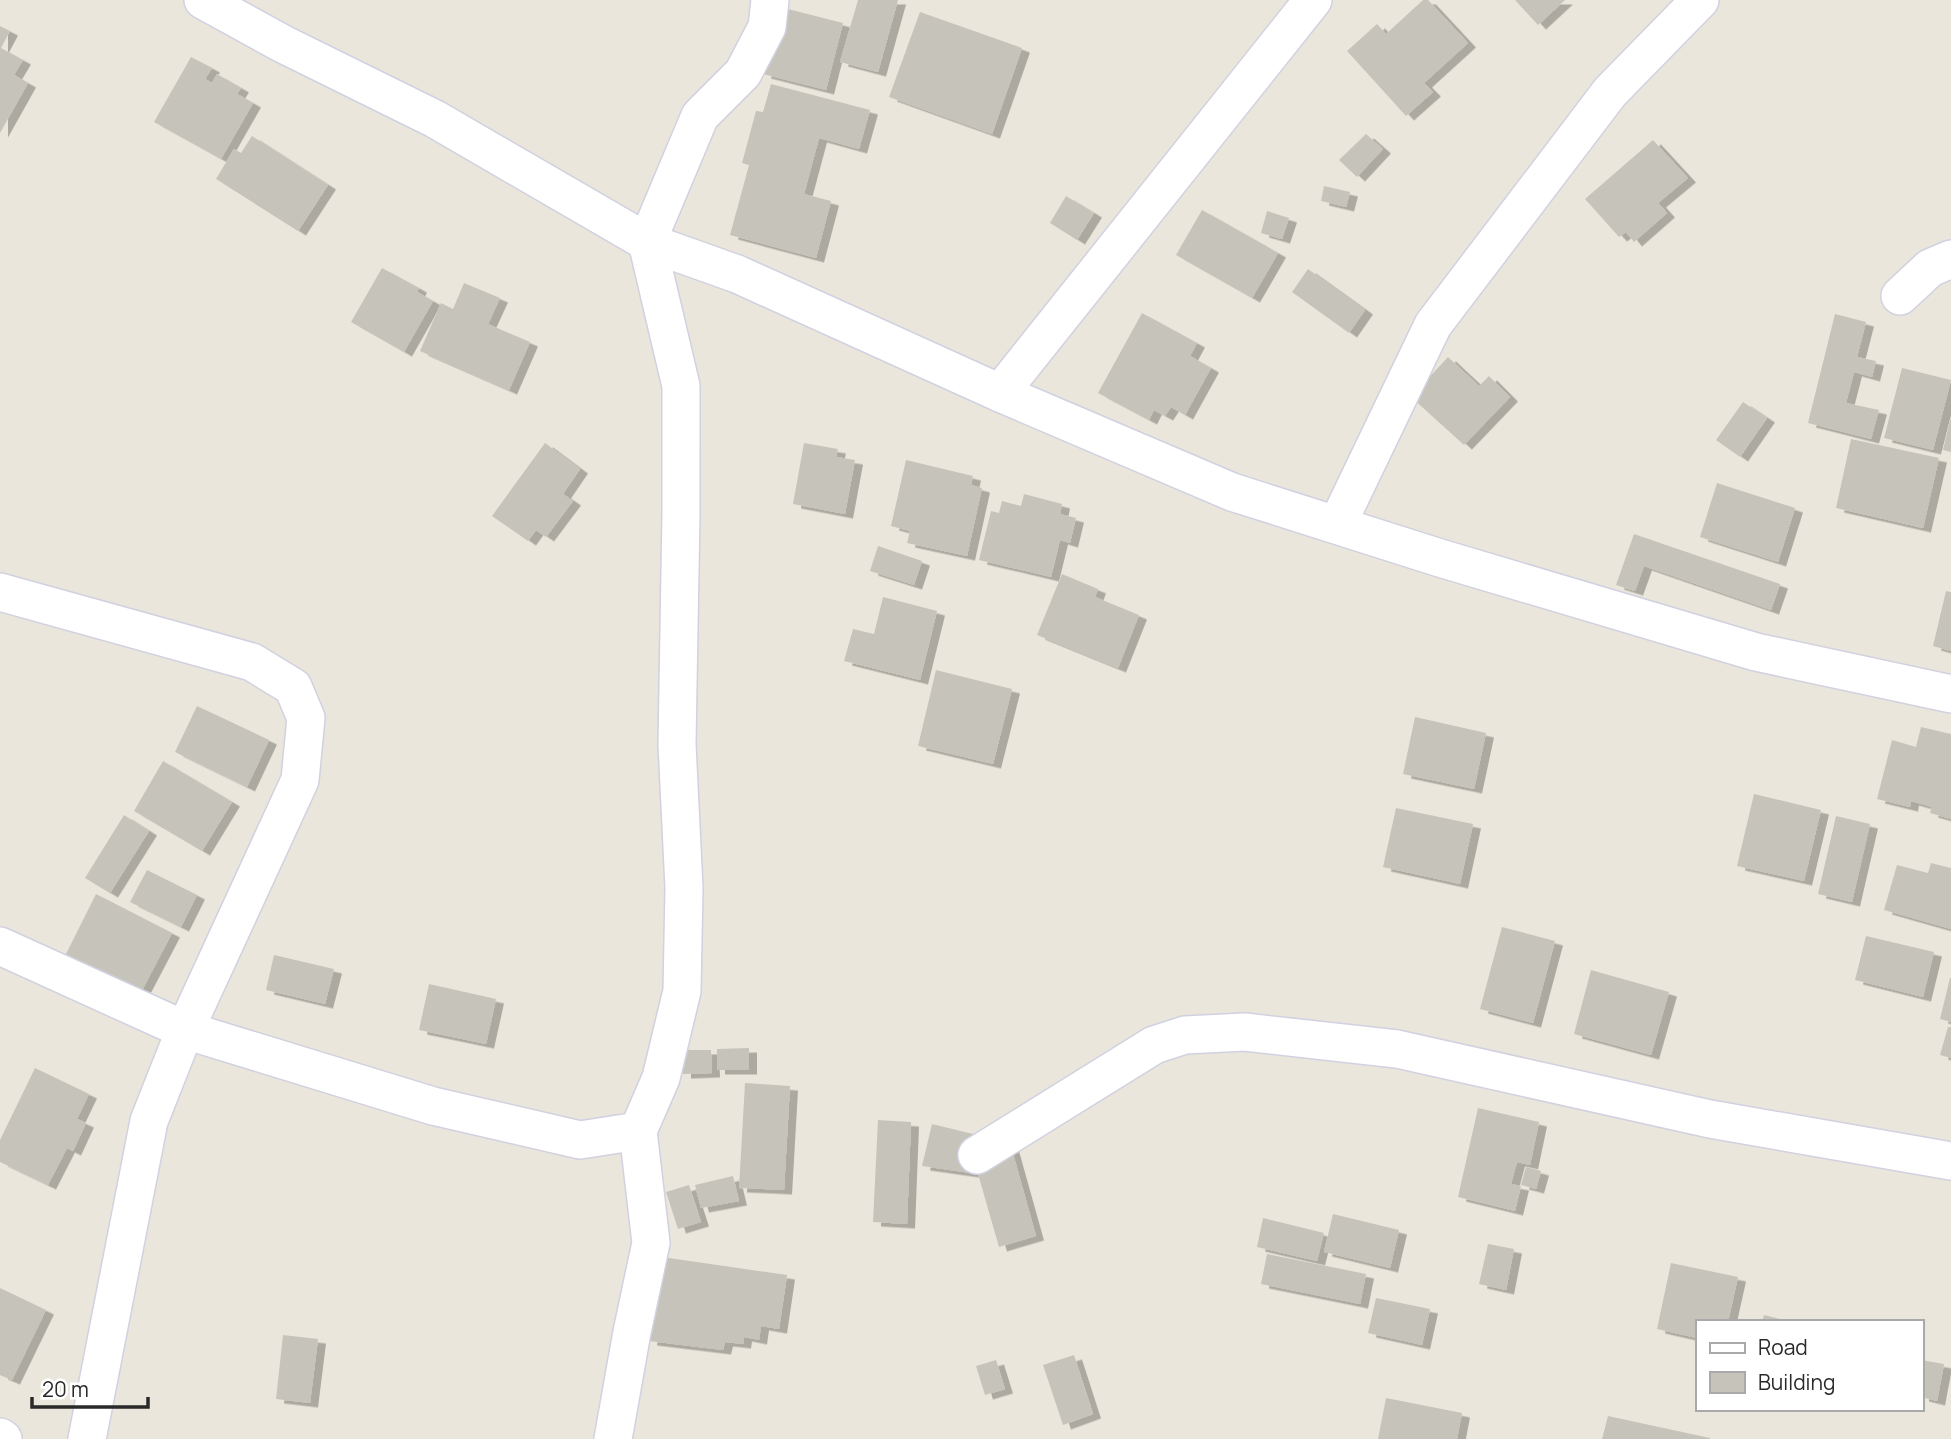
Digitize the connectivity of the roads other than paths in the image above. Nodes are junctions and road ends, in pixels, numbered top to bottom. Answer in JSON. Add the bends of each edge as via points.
{"nodes":[{"id":1,"x":203,"y":0,"type":"edge"},
{"id":2,"x":770,"y":0,"type":"edge"},
{"id":3,"x":1312,"y":0,"type":"edge"},
{"id":4,"x":1700,"y":0,"type":"edge"},
{"id":5,"x":647,"y":242,"type":"junction"},
{"id":6,"x":1951,"y":259,"type":"edge"},
{"id":7,"x":1900,"y":296,"type":"dead end"},
{"id":8,"x":1000,"y":393,"type":"junction"},
{"id":9,"x":1337,"y":525,"type":"junction"},
{"id":10,"x":0,"y":592,"type":"edge"},
{"id":11,"x":1951,"y":694,"type":"edge"},
{"id":12,"x":0,"y":946,"type":"edge"},
{"id":13,"x":185,"y":1030,"type":"junction"},
{"id":14,"x":638,"y":1131,"type":"junction"},
{"id":15,"x":977,"y":1155,"type":"dead end"},
{"id":16,"x":1951,"y":1161,"type":"edge"},
{"id":17,"x":87,"y":1439,"type":"edge"},
{"id":18,"x":613,"y":1439,"type":"edge"}],
"edges":[{"from":1,"to":5,"type":"street","via":[[435,120]]},
{"from":2,"to":5,"type":"street","via":[[766,27],[744,73],[700,116]]},
{"from":3,"to":8,"type":"street"},
{"from":4,"to":9,"type":"street","via":[[1610,92],[1433,325]]},
{"from":5,"to":8,"type":"street","via":[[737,274]]},
{"from":5,"to":14,"type":"street","via":[[681,386],[677,744],[684,888],[682,991],[661,1078]]},
{"from":6,"to":7,"type":"street","via":[[1930,268]]},
{"from":8,"to":9,"type":"street","via":[[1233,492]]},
{"from":9,"to":11,"type":"street","via":[[1756,652]]},
{"from":10,"to":13,"type":"street","via":[[252,662],[293,687],[306,718],[300,780]]},
{"from":12,"to":13,"type":"street"},
{"from":13,"to":14,"type":"street","via":[[433,1106],[580,1140]]},
{"from":13,"to":17,"type":"street","via":[[149,1121]]},
{"from":14,"to":18,"type":"street","via":[[651,1243]]},
{"from":15,"to":16,"type":"street","via":[[1154,1045],[1185,1035],[1245,1032],[1396,1049],[1710,1119]]}]}
